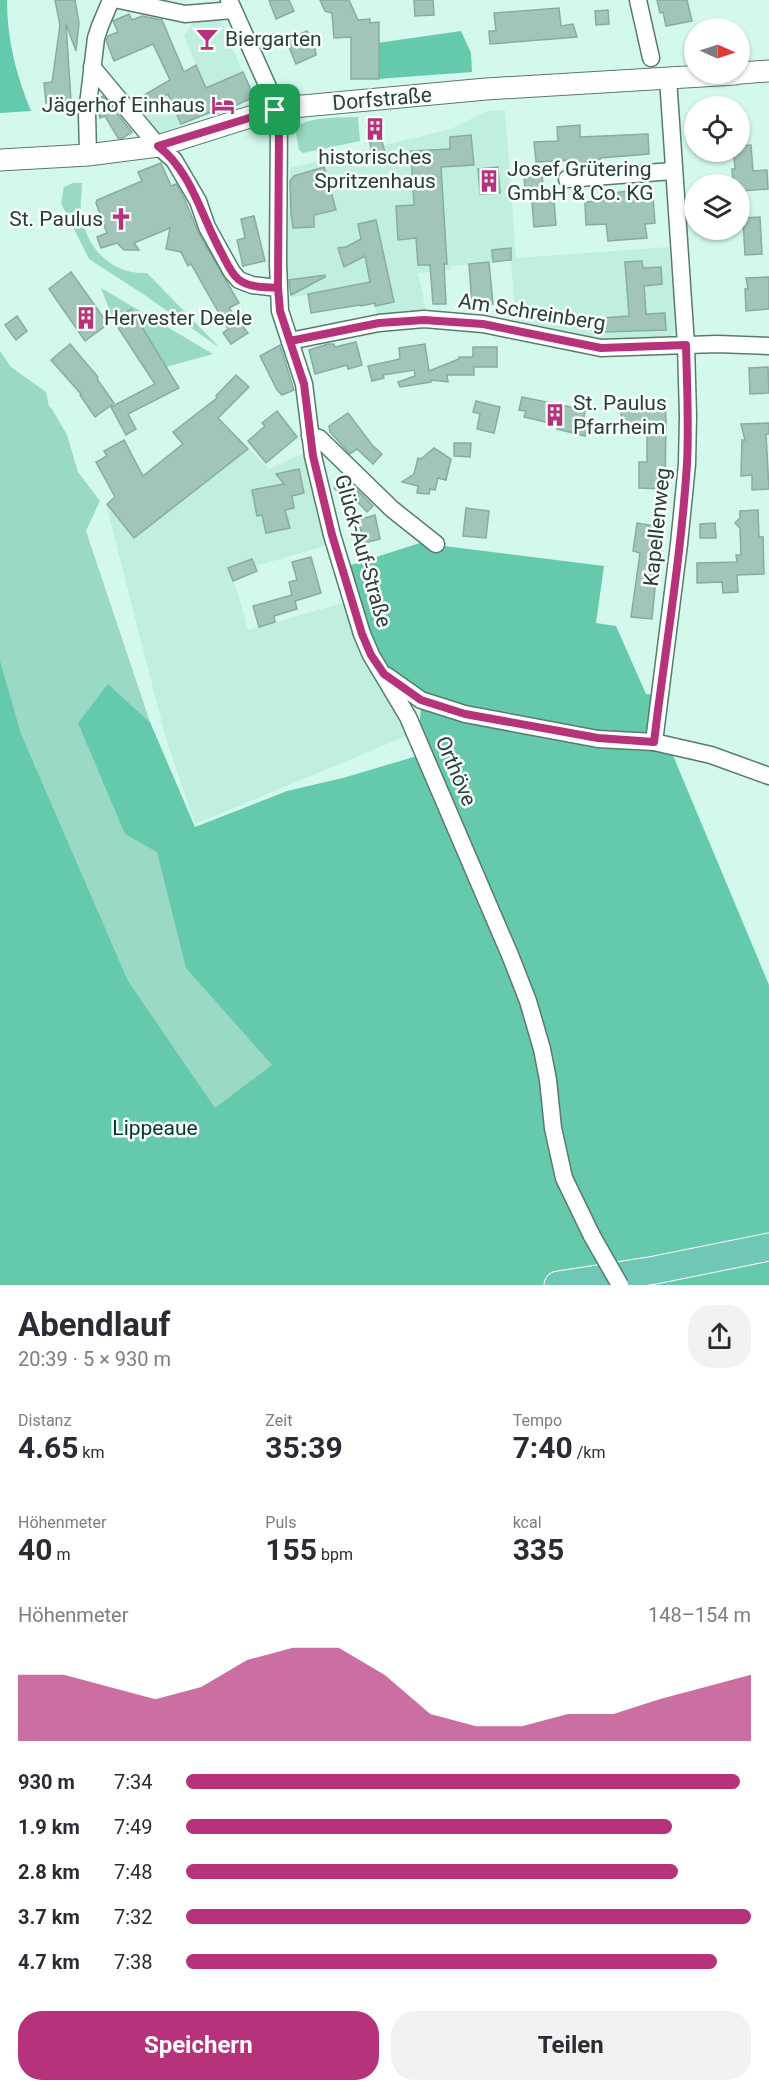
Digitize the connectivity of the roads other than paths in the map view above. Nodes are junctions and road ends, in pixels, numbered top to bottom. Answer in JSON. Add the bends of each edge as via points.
{"nodes":[{"id":1,"x":111,"y":0,"type":"edge"},
{"id":2,"x":119,"y":0,"type":"edge"},
{"id":3,"x":638,"y":0,"type":"edge"},
{"id":4,"x":231,"y":5,"type":"edge"},
{"id":5,"x":651,"y":58,"type":"dead end"},
{"id":6,"x":92,"y":67,"type":"junction"},
{"id":7,"x":769,"y":71,"type":"edge"},
{"id":8,"x":750,"y":72,"type":"edge"},
{"id":9,"x":684,"y":77,"type":"edge"},
{"id":10,"x":668,"y":78,"type":"junction"},
{"id":11,"x":275,"y":110,"type":"junction"},
{"id":12,"x":158,"y":146,"type":"junction"},
{"id":13,"x":88,"y":154,"type":"junction"},
{"id":14,"x":0,"y":160,"type":"edge"},
{"id":15,"x":673,"y":171,"type":"junction"},
{"id":16,"x":567,"y":180,"type":"dead end"},
{"id":17,"x":278,"y":288,"type":"junction"},
{"id":18,"x":290,"y":341,"type":"junction"},
{"id":19,"x":686,"y":345,"type":"junction"},
{"id":20,"x":769,"y":346,"type":"edge"},
{"id":21,"x":310,"y":436,"type":"junction"},
{"id":22,"x":436,"y":544,"type":"dead end"},
{"id":23,"x":384,"y":674,"type":"junction"},
{"id":24,"x":654,"y":742,"type":"junction"},
{"id":25,"x":769,"y":776,"type":"edge"},
{"id":26,"x":769,"y":1247,"type":"edge"},
{"id":27,"x":558,"y":1285,"type":"edge"},
{"id":28,"x":620,"y":1285,"type":"edge"}],
"edges":[{"from":1,"to":6,"type":"street","via":[[100,26]]},
{"from":2,"to":4,"type":"street","via":[[185,14]]},
{"from":3,"to":5,"type":"street"},
{"from":4,"to":11,"type":"street","name":"Glück-Auf-Straße"},
{"from":6,"to":12,"type":"street"},
{"from":6,"to":13,"type":"street"},
{"from":7,"to":8,"type":"street"},
{"from":9,"to":10,"type":"street","name":"Dorfstraße"},
{"from":10,"to":11,"type":"street","name":"Dorfstraße","via":[[486,89]]},
{"from":10,"to":15,"type":"street","name":"Kapellenweg"},
{"from":11,"to":12,"type":"street","name":"Dorfstraße"},
{"from":11,"to":17,"type":"street","name":"Glück-Auf-Straße","via":[[279,123]]},
{"from":12,"to":13,"type":"street","name":"Dorfstraße"},
{"from":12,"to":17,"type":"street","via":[[174,160],[189,185],[232,272],[252,285]]},
{"from":13,"to":14,"type":"street","name":"Dorfstraße"},
{"from":15,"to":16,"type":"street"},
{"from":15,"to":19,"type":"street","name":"Kapellenweg"},
{"from":17,"to":18,"type":"street","name":"Glück-Auf-Straße","via":[[280,311]]},
{"from":18,"to":19,"type":"street","name":"Am Schreinberg","via":[[379,323],[424,320],[483,324],[601,348]]},
{"from":18,"to":21,"type":"street","name":"Glück-Auf-Straße","via":[[304,384]]},
{"from":19,"to":20,"type":"street","name":"Am Schreinberg"},
{"from":19,"to":24,"type":"street","name":"Kapellenweg","via":[[687,464]]},
{"from":21,"to":22,"type":"street","name":"Glück-Auf-Straße","via":[[319,438]]},
{"from":21,"to":23,"type":"street","name":"Glück-Auf-Straße","via":[[332,535],[362,634]]},
{"from":23,"to":24,"type":"street","name":"Orthöve","via":[[421,700],[465,714],[598,738]]},
{"from":23,"to":28,"type":"street","name":"Orthöve","bridge":true,"via":[[408,717],[528,1001],[542,1049],[564,1178]]},
{"from":24,"to":25,"type":"street","name":"Orthöve","via":[[711,755]]},
{"from":26,"to":27,"type":"main road"}]}
